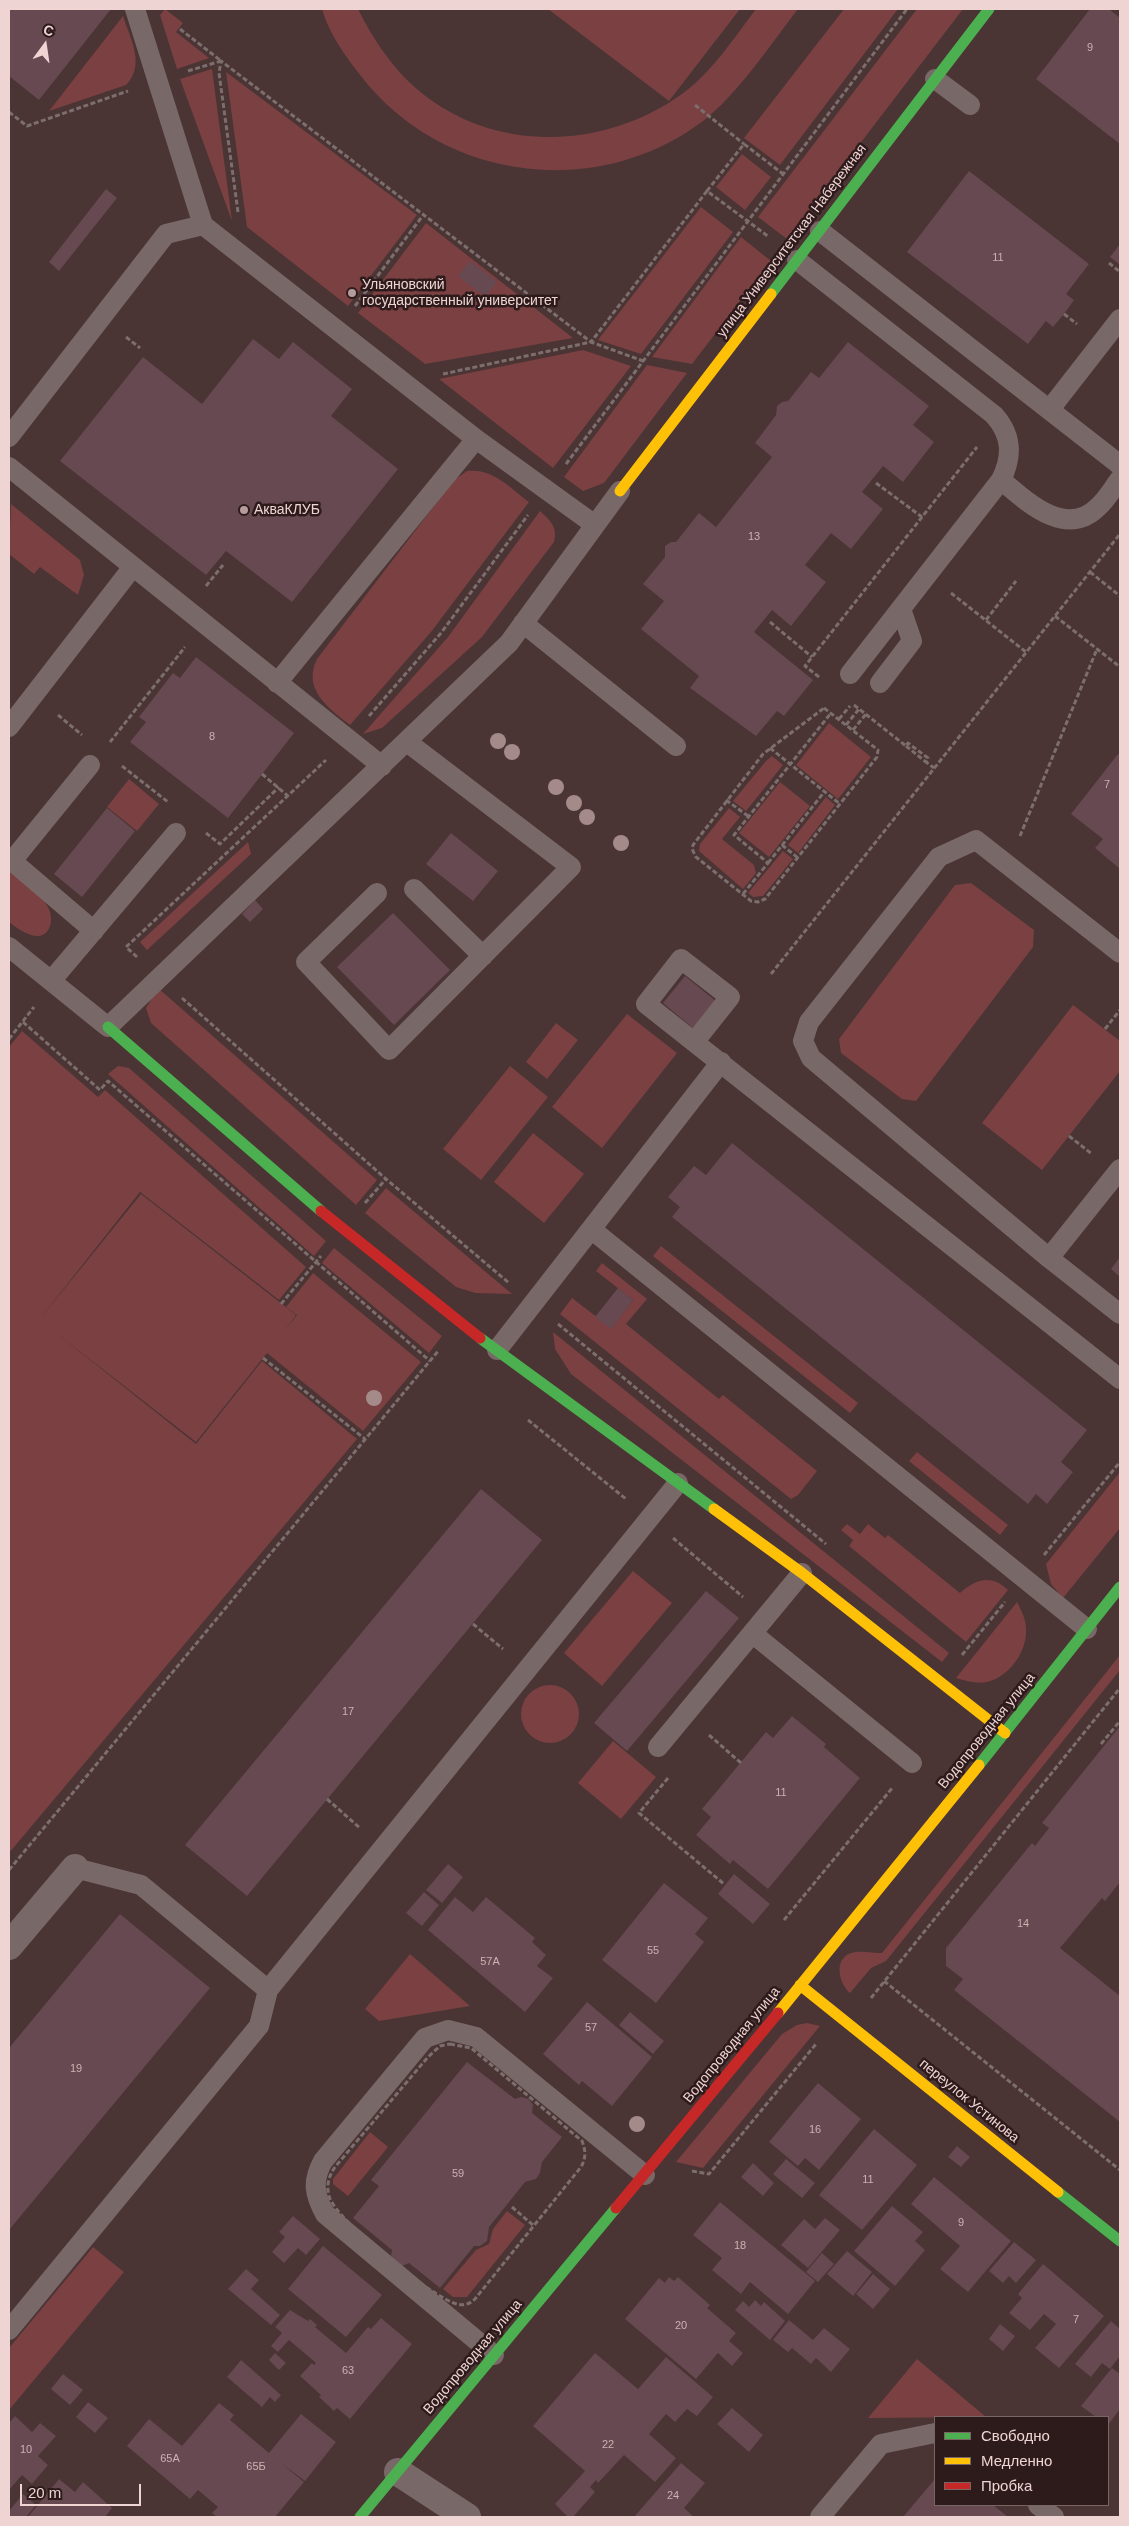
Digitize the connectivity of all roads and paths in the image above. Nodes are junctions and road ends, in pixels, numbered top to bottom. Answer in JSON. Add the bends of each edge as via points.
{"nodes":[{"id":1,"x":135,"y":9,"type":"edge"},
{"id":2,"x":907,"y":9,"type":"edge"},
{"id":3,"x":989,"y":9,"type":"edge"},
{"id":4,"x":180,"y":29,"type":"dead end"},
{"id":5,"x":221,"y":61,"type":"junction"},
{"id":6,"x":935,"y":78,"type":"junction"},
{"id":7,"x":158,"y":81,"type":"junction"},
{"id":8,"x":695,"y":105,"type":"dead end"},
{"id":9,"x":970,"y":105,"type":"dead end"},
{"id":10,"x":9,"y":112,"type":"edge"},
{"id":11,"x":744,"y":144,"type":"junction"},
{"id":12,"x":783,"y":174,"type":"junction"},
{"id":13,"x":708,"y":191,"type":"junction"},
{"id":14,"x":424,"y":214,"type":"junction"},
{"id":15,"x":748,"y":221,"type":"junction"},
{"id":16,"x":203,"y":224,"type":"junction"},
{"id":17,"x":820,"y":231,"type":"junction"},
{"id":18,"x":245,"y":256,"type":"junction"},
{"id":19,"x":798,"y":259,"type":"junction"},
{"id":20,"x":1110,"y":263,"type":"dead end"},
{"id":21,"x":1120,"y":272,"type":"edge"},
{"id":22,"x":1120,"y":319,"type":"edge"},
{"id":23,"x":338,"y":329,"type":"junction"},
{"id":24,"x":121,"y":334,"type":"dead end"},
{"id":25,"x":591,"y":342,"type":"junction"},
{"id":26,"x":140,"y":348,"type":"dead end"},
{"id":27,"x":643,"y":361,"type":"junction"},
{"id":28,"x":405,"y":382,"type":"junction"},
{"id":29,"x":1050,"y":409,"type":"junction"},
{"id":30,"x":9,"y":437,"type":"edge"},
{"id":31,"x":476,"y":439,"type":"junction"},
{"id":32,"x":981,"y":441,"type":"dead end"},
{"id":33,"x":1120,"y":465,"type":"edge"},
{"id":34,"x":9,"y":468,"type":"edge"},
{"id":35,"x":1120,"y":479,"type":"edge"},
{"id":36,"x":1001,"y":480,"type":"junction"},
{"id":37,"x":876,"y":483,"type":"dead end"},
{"id":38,"x":547,"y":489,"type":"junction"},
{"id":39,"x":620,"y":492,"type":"joint"},
{"id":40,"x":922,"y":517,"type":"junction"},
{"id":41,"x":595,"y":525,"type":"junction"},
{"id":42,"x":1120,"y":534,"type":"edge"},
{"id":43,"x":223,"y":565,"type":"dead end"},
{"id":44,"x":132,"y":568,"type":"junction"},
{"id":45,"x":1090,"y":572,"type":"junction"},
{"id":46,"x":928,"y":574,"type":"junction"},
{"id":47,"x":1016,"y":581,"type":"dead end"},
{"id":48,"x":202,"y":592,"type":"dead end"},
{"id":49,"x":1120,"y":596,"type":"edge"},
{"id":50,"x":900,"y":609,"type":"junction"},
{"id":51,"x":1055,"y":616,"type":"junction"},
{"id":52,"x":986,"y":620,"type":"junction"},
{"id":53,"x":770,"y":622,"type":"dead end"},
{"id":54,"x":523,"y":623,"type":"junction"},
{"id":55,"x":186,"y":645,"type":"dead end"},
{"id":56,"x":1097,"y":649,"type":"junction"},
{"id":57,"x":1026,"y":652,"type":"junction"},
{"id":58,"x":812,"y":657,"type":"junction"},
{"id":59,"x":1120,"y":667,"type":"edge"},
{"id":60,"x":850,"y":674,"type":"dead end"},
{"id":61,"x":277,"y":682,"type":"junction"},
{"id":62,"x":824,"y":682,"type":"dead end"},
{"id":63,"x":880,"y":683,"type":"dead end"},
{"id":64,"x":34,"y":695,"type":"junction"},
{"id":65,"x":859,"y":709,"type":"junction"},
{"id":66,"x":832,"y":713,"type":"junction"},
{"id":67,"x":866,"y":714,"type":"junction"},
{"id":68,"x":839,"y":719,"type":"junction"},
{"id":69,"x":846,"y":725,"type":"junction"},
{"id":70,"x":9,"y":727,"type":"edge"},
{"id":71,"x":853,"y":730,"type":"junction"},
{"id":72,"x":348,"y":739,"type":"junction"},
{"id":73,"x":89,"y":740,"type":"dead end"},
{"id":74,"x":407,"y":742,"type":"junction"},
{"id":75,"x":108,"y":743,"type":"dead end"},
{"id":76,"x":676,"y":746,"type":"dead end"},
{"id":77,"x":770,"y":748,"type":"junction"},
{"id":78,"x":118,"y":763,"type":"dead end"},
{"id":79,"x":790,"y":764,"type":"junction"},
{"id":80,"x":90,"y":765,"type":"dead end"},
{"id":81,"x":382,"y":766,"type":"junction"},
{"id":82,"x":934,"y":768,"type":"junction"},
{"id":83,"x":262,"y":774,"type":"dead end"},
{"id":84,"x":279,"y":787,"type":"junction"},
{"id":85,"x":824,"y":791,"type":"junction"},
{"id":86,"x":288,"y":796,"type":"junction"},
{"id":87,"x":726,"y":800,"type":"junction"},
{"id":88,"x":840,"y":804,"type":"junction"},
{"id":89,"x":173,"y":806,"type":"dead end"},
{"id":90,"x":748,"y":817,"type":"junction"},
{"id":91,"x":204,"y":831,"type":"dead end"},
{"id":92,"x":176,"y":833,"type":"dead end"},
{"id":93,"x":1018,"y":842,"type":"dead end"},
{"id":94,"x":782,"y":845,"type":"junction"},
{"id":95,"x":798,"y":858,"type":"junction"},
{"id":96,"x":768,"y":863,"type":"junction"},
{"id":97,"x":414,"y":889,"type":"dead end"},
{"id":98,"x":377,"y":893,"type":"dead end"},
{"id":99,"x":743,"y":894,"type":"junction"},
{"id":100,"x":94,"y":931,"type":"junction"},
{"id":101,"x":9,"y":947,"type":"edge"},
{"id":102,"x":1120,"y":953,"type":"edge"},
{"id":103,"x":482,"y":956,"type":"junction"},
{"id":104,"x":771,"y":974,"type":"dead end"},
{"id":105,"x":158,"y":977,"type":"junction"},
{"id":106,"x":52,"y":982,"type":"junction"},
{"id":107,"x":1120,"y":1010,"type":"edge"},
{"id":108,"x":23,"y":1022,"type":"junction"},
{"id":109,"x":108,"y":1027,"type":"junction"},
{"id":110,"x":1105,"y":1029,"type":"dead end"},
{"id":111,"x":9,"y":1040,"type":"edge"},
{"id":112,"x":695,"y":1041,"type":"dead end"},
{"id":113,"x":722,"y":1062,"type":"junction"},
{"id":114,"x":1120,"y":1169,"type":"edge"},
{"id":115,"x":591,"y":1229,"type":"junction"},
{"id":116,"x":1049,"y":1258,"type":"junction"},
{"id":117,"x":533,"y":1304,"type":"junction"},
{"id":118,"x":1120,"y":1314,"type":"edge"},
{"id":119,"x":442,"y":1347,"type":"dead end"},
{"id":120,"x":497,"y":1350,"type":"junction"},
{"id":121,"x":263,"y":1358,"type":"dead end"},
{"id":122,"x":430,"y":1361,"type":"junction"},
{"id":123,"x":1120,"y":1380,"type":"edge"},
{"id":124,"x":543,"y":1384,"type":"junction"},
{"id":125,"x":365,"y":1440,"type":"junction"},
{"id":126,"x":1120,"y":1462,"type":"edge"},
{"id":127,"x":678,"y":1483,"type":"junction"},
{"id":128,"x":650,"y":1518,"type":"junction"},
{"id":129,"x":832,"y":1549,"type":"dead end"},
{"id":130,"x":802,"y":1573,"type":"junction"},
{"id":131,"x":1024,"y":1579,"type":"junction"},
{"id":132,"x":1120,"y":1587,"type":"edge"},
{"id":133,"x":745,"y":1599,"type":"dead end"},
{"id":134,"x":473,"y":1624,"type":"dead end"},
{"id":135,"x":1087,"y":1629,"type":"junction"},
{"id":136,"x":752,"y":1633,"type":"junction"},
{"id":137,"x":955,"y":1649,"type":"dead end"},
{"id":138,"x":509,"y":1654,"type":"dead end"},
{"id":139,"x":1120,"y":1688,"type":"edge"},
{"id":140,"x":1120,"y":1721,"type":"edge"},
{"id":141,"x":705,"y":1732,"type":"dead end"},
{"id":142,"x":1005,"y":1733,"type":"junction"},
{"id":143,"x":1101,"y":1744,"type":"dead end"},
{"id":144,"x":658,"y":1747,"type":"dead end"},
{"id":145,"x":740,"y":1762,"type":"dead end"},
{"id":146,"x":912,"y":1763,"type":"joint"},
{"id":147,"x":669,"y":1776,"type":"dead end"},
{"id":148,"x":327,"y":1799,"type":"dead end"},
{"id":149,"x":364,"y":1831,"type":"dead end"},
{"id":150,"x":75,"y":1868,"type":"joint"},
{"id":151,"x":9,"y":1870,"type":"edge"},
{"id":152,"x":724,"y":1884,"type":"dead end"},
{"id":153,"x":784,"y":1920,"type":"dead end"},
{"id":154,"x":9,"y":1946,"type":"edge"},
{"id":155,"x":884,"y":1981,"type":"junction"},
{"id":156,"x":800,"y":1985,"type":"junction"},
{"id":157,"x":268,"y":1990,"type":"junction"},
{"id":158,"x":839,"y":2016,"type":"junction"},
{"id":159,"x":849,"y":2025,"type":"junction"},
{"id":160,"x":650,"y":2169,"type":"junction"},
{"id":161,"x":1120,"y":2170,"type":"edge"},
{"id":162,"x":512,"y":2208,"type":"dead end"},
{"id":163,"x":534,"y":2226,"type":"junction"},
{"id":164,"x":1120,"y":2241,"type":"edge"},
{"id":165,"x":9,"y":2330,"type":"edge"},
{"id":166,"x":494,"y":2355,"type":"junction"},
{"id":167,"x":934,"y":2432,"type":"edge"},
{"id":168,"x":398,"y":2472,"type":"junction"},
{"id":169,"x":1039,"y":2506,"type":"edge"},
{"id":170,"x":360,"y":2517,"type":"edge"},
{"id":171,"x":467,"y":2517,"type":"edge"},
{"id":172,"x":820,"y":2517,"type":"edge"},
{"id":173,"x":1054,"y":2517,"type":"edge"}],
"edges":[{"from":1,"to":7,"type":"lane"},
{"from":2,"to":12,"type":"path"},
{"from":3,"to":6,"type":"street","name":"улица Университетская Набережная"},
{"from":4,"to":5,"type":"path"},
{"from":5,"to":7,"type":"path"},
{"from":5,"to":14,"type":"path"},
{"from":5,"to":18,"type":"path","via":[[219,73]]},
{"from":6,"to":9,"type":"lane"},
{"from":6,"to":17,"type":"street","name":"улица Университетская Набережная"},
{"from":7,"to":10,"type":"path","via":[[27,126]]},
{"from":7,"to":16,"type":"lane"},
{"from":8,"to":11,"type":"path"},
{"from":11,"to":12,"type":"path"},
{"from":11,"to":13,"type":"path"},
{"from":12,"to":15,"type":"path"},
{"from":13,"to":15,"type":"path"},
{"from":13,"to":25,"type":"path"},
{"from":14,"to":23,"type":"path"},
{"from":14,"to":25,"type":"path"},
{"from":15,"to":19,"type":"path"},
{"from":15,"to":27,"type":"path"},
{"from":16,"to":18,"type":"lane"},
{"from":16,"to":30,"type":"lane","via":[[166,234]]},
{"from":17,"to":19,"type":"street","name":"улица Университетская Набережная"},
{"from":17,"to":29,"type":"lane"},
{"from":18,"to":23,"type":"lane"},
{"from":19,"to":36,"type":"lane","via":[[994,415],[1004,426],[1010,447],[1008,467]]},
{"from":19,"to":39,"type":"street","name":"улица Университетская Набережная"},
{"from":20,"to":21,"type":"path"},
{"from":22,"to":29,"type":"lane"},
{"from":23,"to":28,"type":"lane"},
{"from":24,"to":26,"type":"path"},
{"from":25,"to":27,"type":"path"},
{"from":25,"to":28,"type":"path"},
{"from":27,"to":38,"type":"path"},
{"from":28,"to":31,"type":"lane"},
{"from":29,"to":33,"type":"lane"},
{"from":31,"to":38,"type":"lane"},
{"from":31,"to":61,"type":"lane"},
{"from":32,"to":40,"type":"path"},
{"from":34,"to":44,"type":"lane"},
{"from":35,"to":36,"type":"lane","via":[[1098,507],[1087,515],[1062,519],[1045,514]]},
{"from":36,"to":46,"type":"lane"},
{"from":37,"to":40,"type":"path"},
{"from":38,"to":41,"type":"lane"},
{"from":38,"to":72,"type":"path","via":[[441,633]]},
{"from":39,"to":41,"type":"lane"},
{"from":40,"to":58,"type":"path"},
{"from":41,"to":54,"type":"lane"},
{"from":42,"to":45,"type":"path"},
{"from":43,"to":48,"type":"path"},
{"from":44,"to":61,"type":"lane"},
{"from":44,"to":64,"type":"lane"},
{"from":45,"to":49,"type":"path"},
{"from":45,"to":51,"type":"path"},
{"from":46,"to":50,"type":"lane"},
{"from":46,"to":52,"type":"path"},
{"from":47,"to":52,"type":"path"},
{"from":50,"to":60,"type":"lane"},
{"from":50,"to":63,"type":"lane","via":[[912,641]]},
{"from":51,"to":56,"type":"path"},
{"from":51,"to":57,"type":"path"},
{"from":52,"to":57,"type":"path"},
{"from":53,"to":58,"type":"path"},
{"from":54,"to":74,"type":"lane","via":[[509,643]]},
{"from":54,"to":76,"type":"lane"},
{"from":55,"to":75,"type":"path"},
{"from":56,"to":59,"type":"path"},
{"from":56,"to":93,"type":"path"},
{"from":57,"to":82,"type":"path"},
{"from":58,"to":62,"type":"path","via":[[805,666]]},
{"from":61,"to":72,"type":"lane"},
{"from":64,"to":70,"type":"lane"},
{"from":64,"to":73,"type":"path"},
{"from":65,"to":67,"type":"path"},
{"from":65,"to":68,"type":"path","via":[[850,702]]},
{"from":65,"to":69,"type":"path"},
{"from":66,"to":68,"type":"path"},
{"from":66,"to":77,"type":"path","via":[[824,708]]},
{"from":66,"to":79,"type":"path"},
{"from":67,"to":71,"type":"path"},
{"from":67,"to":82,"type":"path","via":[[906,746],[908,743],[928,758],[926,762]]},
{"from":68,"to":69,"type":"path"},
{"from":69,"to":71,"type":"path"},
{"from":71,"to":88,"type":"path","via":[[878,753]]},
{"from":72,"to":81,"type":"lane"},
{"from":72,"to":86,"type":"path"},
{"from":74,"to":81,"type":"lane"},
{"from":74,"to":103,"type":"lane","via":[[571,868]]},
{"from":77,"to":79,"type":"path"},
{"from":77,"to":87,"type":"path"},
{"from":78,"to":89,"type":"path"},
{"from":79,"to":85,"type":"path"},
{"from":79,"to":90,"type":"path"},
{"from":80,"to":100,"type":"lane","via":[[12,861]]},
{"from":81,"to":105,"type":"lane"},
{"from":82,"to":104,"type":"path"},
{"from":83,"to":84,"type":"path"},
{"from":84,"to":86,"type":"path"},
{"from":84,"to":91,"type":"path","via":[[220,844]]},
{"from":85,"to":88,"type":"path"},
{"from":85,"to":94,"type":"path"},
{"from":86,"to":105,"type":"path","via":[[126,947]]},
{"from":87,"to":90,"type":"path"},
{"from":87,"to":99,"type":"path","via":[[695,840],[692,849],[696,857]]},
{"from":88,"to":95,"type":"path"},
{"from":90,"to":96,"type":"path","via":[[734,834]]},
{"from":92,"to":100,"type":"lane"},
{"from":94,"to":95,"type":"path"},
{"from":94,"to":96,"type":"path"},
{"from":95,"to":99,"type":"path","via":[[762,901],[751,900]]},
{"from":96,"to":99,"type":"path"},
{"from":97,"to":103,"type":"lane"},
{"from":98,"to":103,"type":"lane","via":[[306,962],[389,1050]]},
{"from":100,"to":106,"type":"lane"},
{"from":101,"to":106,"type":"lane"},
{"from":102,"to":116,"type":"lane","via":[[976,840],[939,857],[809,1022],[803,1041],[811,1058]]},
{"from":105,"to":109,"type":"lane"},
{"from":105,"to":117,"type":"path"},
{"from":106,"to":108,"type":"path"},
{"from":106,"to":109,"type":"lane"},
{"from":107,"to":110,"type":"path"},
{"from":108,"to":111,"type":"path"},
{"from":108,"to":122,"type":"path","via":[[100,1090],[108,1082]]},
{"from":109,"to":120,"type":"street","via":[[342,1230]]},
{"from":112,"to":113,"type":"lane"},
{"from":113,"to":115,"type":"lane"},
{"from":113,"to":123,"type":"lane"},
{"from":114,"to":116,"type":"lane"},
{"from":115,"to":117,"type":"lane"},
{"from":115,"to":131,"type":"lane"},
{"from":116,"to":118,"type":"lane"},
{"from":117,"to":120,"type":"lane"},
{"from":117,"to":129,"type":"path"},
{"from":119,"to":122,"type":"path"},
{"from":120,"to":124,"type":"street"},
{"from":121,"to":125,"type":"path"},
{"from":122,"to":125,"type":"path"},
{"from":124,"to":127,"type":"street"},
{"from":124,"to":128,"type":"path","via":[[520,1413]]},
{"from":125,"to":151,"type":"path"},
{"from":126,"to":131,"type":"path"},
{"from":127,"to":128,"type":"lane"},
{"from":127,"to":130,"type":"street"},
{"from":128,"to":133,"type":"path"},
{"from":128,"to":157,"type":"lane"},
{"from":130,"to":136,"type":"lane"},
{"from":130,"to":142,"type":"street"},
{"from":131,"to":135,"type":"lane"},
{"from":131,"to":137,"type":"path","via":[[962,1656]]},
{"from":132,"to":135,"type":"street","name":"Водопроводная улица"},
{"from":134,"to":138,"type":"path"},
{"from":135,"to":142,"type":"street","name":"Водопроводная улица"},
{"from":136,"to":144,"type":"lane"},
{"from":136,"to":146,"type":"lane"},
{"from":139,"to":155,"type":"path"},
{"from":140,"to":143,"type":"path"},
{"from":141,"to":145,"type":"path"},
{"from":142,"to":156,"type":"street","name":"Водопроводная улица"},
{"from":146,"to":153,"type":"path"},
{"from":147,"to":152,"type":"path","via":[[639,1813]]},
{"from":148,"to":149,"type":"path"},
{"from":150,"to":154,"type":"street"},
{"from":150,"to":157,"type":"lane","via":[[141,1885]]},
{"from":155,"to":159,"type":"path"},
{"from":155,"to":161,"type":"path"},
{"from":156,"to":158,"type":"street","name":"переулок Устинова"},
{"from":156,"to":160,"type":"street","name":"Водопроводная улица"},
{"from":157,"to":165,"type":"lane","via":[[259,2026]]},
{"from":158,"to":159,"type":"street","name":"переулок Устинова"},
{"from":158,"to":160,"type":"path","via":[[709,2174]]},
{"from":159,"to":164,"type":"street","name":"переулок Устинова"},
{"from":160,"to":166,"type":"street","name":"Водопроводная улица"},
{"from":160,"to":166,"type":"lane","via":[[476,2037],[448,2030],[426,2038],[419,2045],[322,2161],[314,2185],[317,2200],[325,2214]]},
{"from":162,"to":163,"type":"path"},
{"from":163,"to":163,"type":"path","via":[[581,2167],[586,2149],[582,2141],[471,2048],[461,2044],[440,2046],[428,2057],[335,2167],[328,2181],[329,2198],[334,2207],[394,2265],[456,2304],[475,2300]]},
{"from":166,"to":168,"type":"street","name":"Водопроводная улица"},
{"from":167,"to":172,"type":"lane","via":[[881,2444]]},
{"from":168,"to":170,"type":"street","name":"Водопроводная улица"},
{"from":168,"to":171,"type":"street"},
{"from":169,"to":173,"type":"lane"}]}
